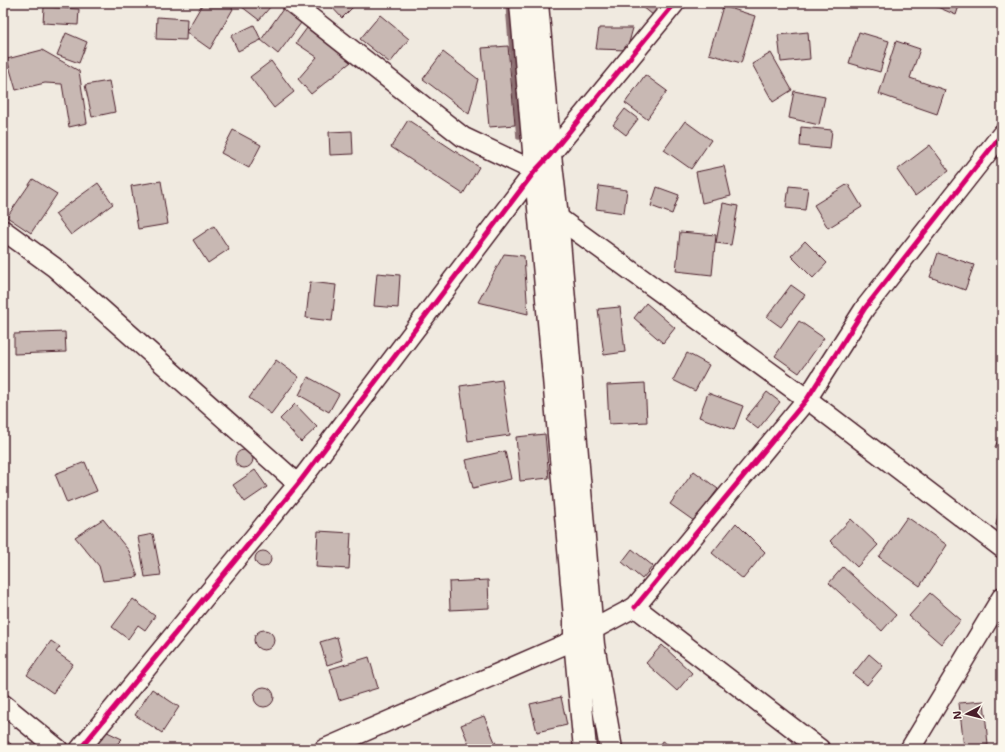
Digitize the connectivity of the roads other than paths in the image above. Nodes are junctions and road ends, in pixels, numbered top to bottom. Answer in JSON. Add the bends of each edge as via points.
{"nodes":[{"id":1,"x":292,"y":3,"type":"edge"},
{"id":2,"x":521,"y":3,"type":"edge"},
{"id":3,"x":537,"y":3,"type":"edge"},
{"id":4,"x":675,"y":3,"type":"edge"},
{"id":5,"x":1002,"y":134,"type":"edge"},
{"id":6,"x":550,"y":155,"type":"junction"},
{"id":7,"x":535,"y":171,"type":"junction"},
{"id":8,"x":538,"y":202,"type":"junction"},
{"id":9,"x":557,"y":217,"type":"junction"},
{"id":10,"x":3,"y":230,"type":"edge"},
{"id":11,"x":807,"y":399,"type":"junction"},
{"id":12,"x":298,"y":484,"type":"junction"},
{"id":13,"x":1002,"y":548,"type":"edge"},
{"id":14,"x":1002,"y":597,"type":"edge"},
{"id":15,"x":635,"y":607,"type":"junction"},
{"id":16,"x":584,"y":635,"type":"junction"},
{"id":17,"x":3,"y":704,"type":"edge"},
{"id":18,"x":58,"y":749,"type":"edge"},
{"id":19,"x":80,"y":749,"type":"edge"},
{"id":20,"x":324,"y":749,"type":"edge"},
{"id":21,"x":585,"y":749,"type":"edge"},
{"id":22,"x":611,"y":749,"type":"edge"},
{"id":23,"x":820,"y":749,"type":"edge"},
{"id":24,"x":910,"y":749,"type":"edge"}],
"edges":[{"from":1,"to":7,"type":"street","via":[[463,137]]},
{"from":2,"to":7,"type":"highway"},
{"from":3,"to":6,"type":"highway"},
{"from":4,"to":6,"type":"street"},
{"from":5,"to":11,"type":"street","via":[[865,308]]},
{"from":6,"to":7,"type":"street"},
{"from":6,"to":9,"type":"highway"},
{"from":7,"to":8,"type":"highway"},
{"from":7,"to":12,"type":"street"},
{"from":8,"to":9,"type":"street"},
{"from":8,"to":16,"type":"highway","via":[[575,617]]},
{"from":9,"to":11,"type":"street"},
{"from":9,"to":16,"type":"highway"},
{"from":10,"to":12,"type":"street","via":[[54,267]]},
{"from":11,"to":13,"type":"street"},
{"from":11,"to":15,"type":"street"},
{"from":12,"to":19,"type":"street"},
{"from":14,"to":24,"type":"street"},
{"from":15,"to":16,"type":"street"},
{"from":15,"to":23,"type":"street"},
{"from":16,"to":20,"type":"street"},
{"from":16,"to":21,"type":"highway"},
{"from":16,"to":22,"type":"highway","via":[[593,645]]},
{"from":17,"to":18,"type":"street"}]}
